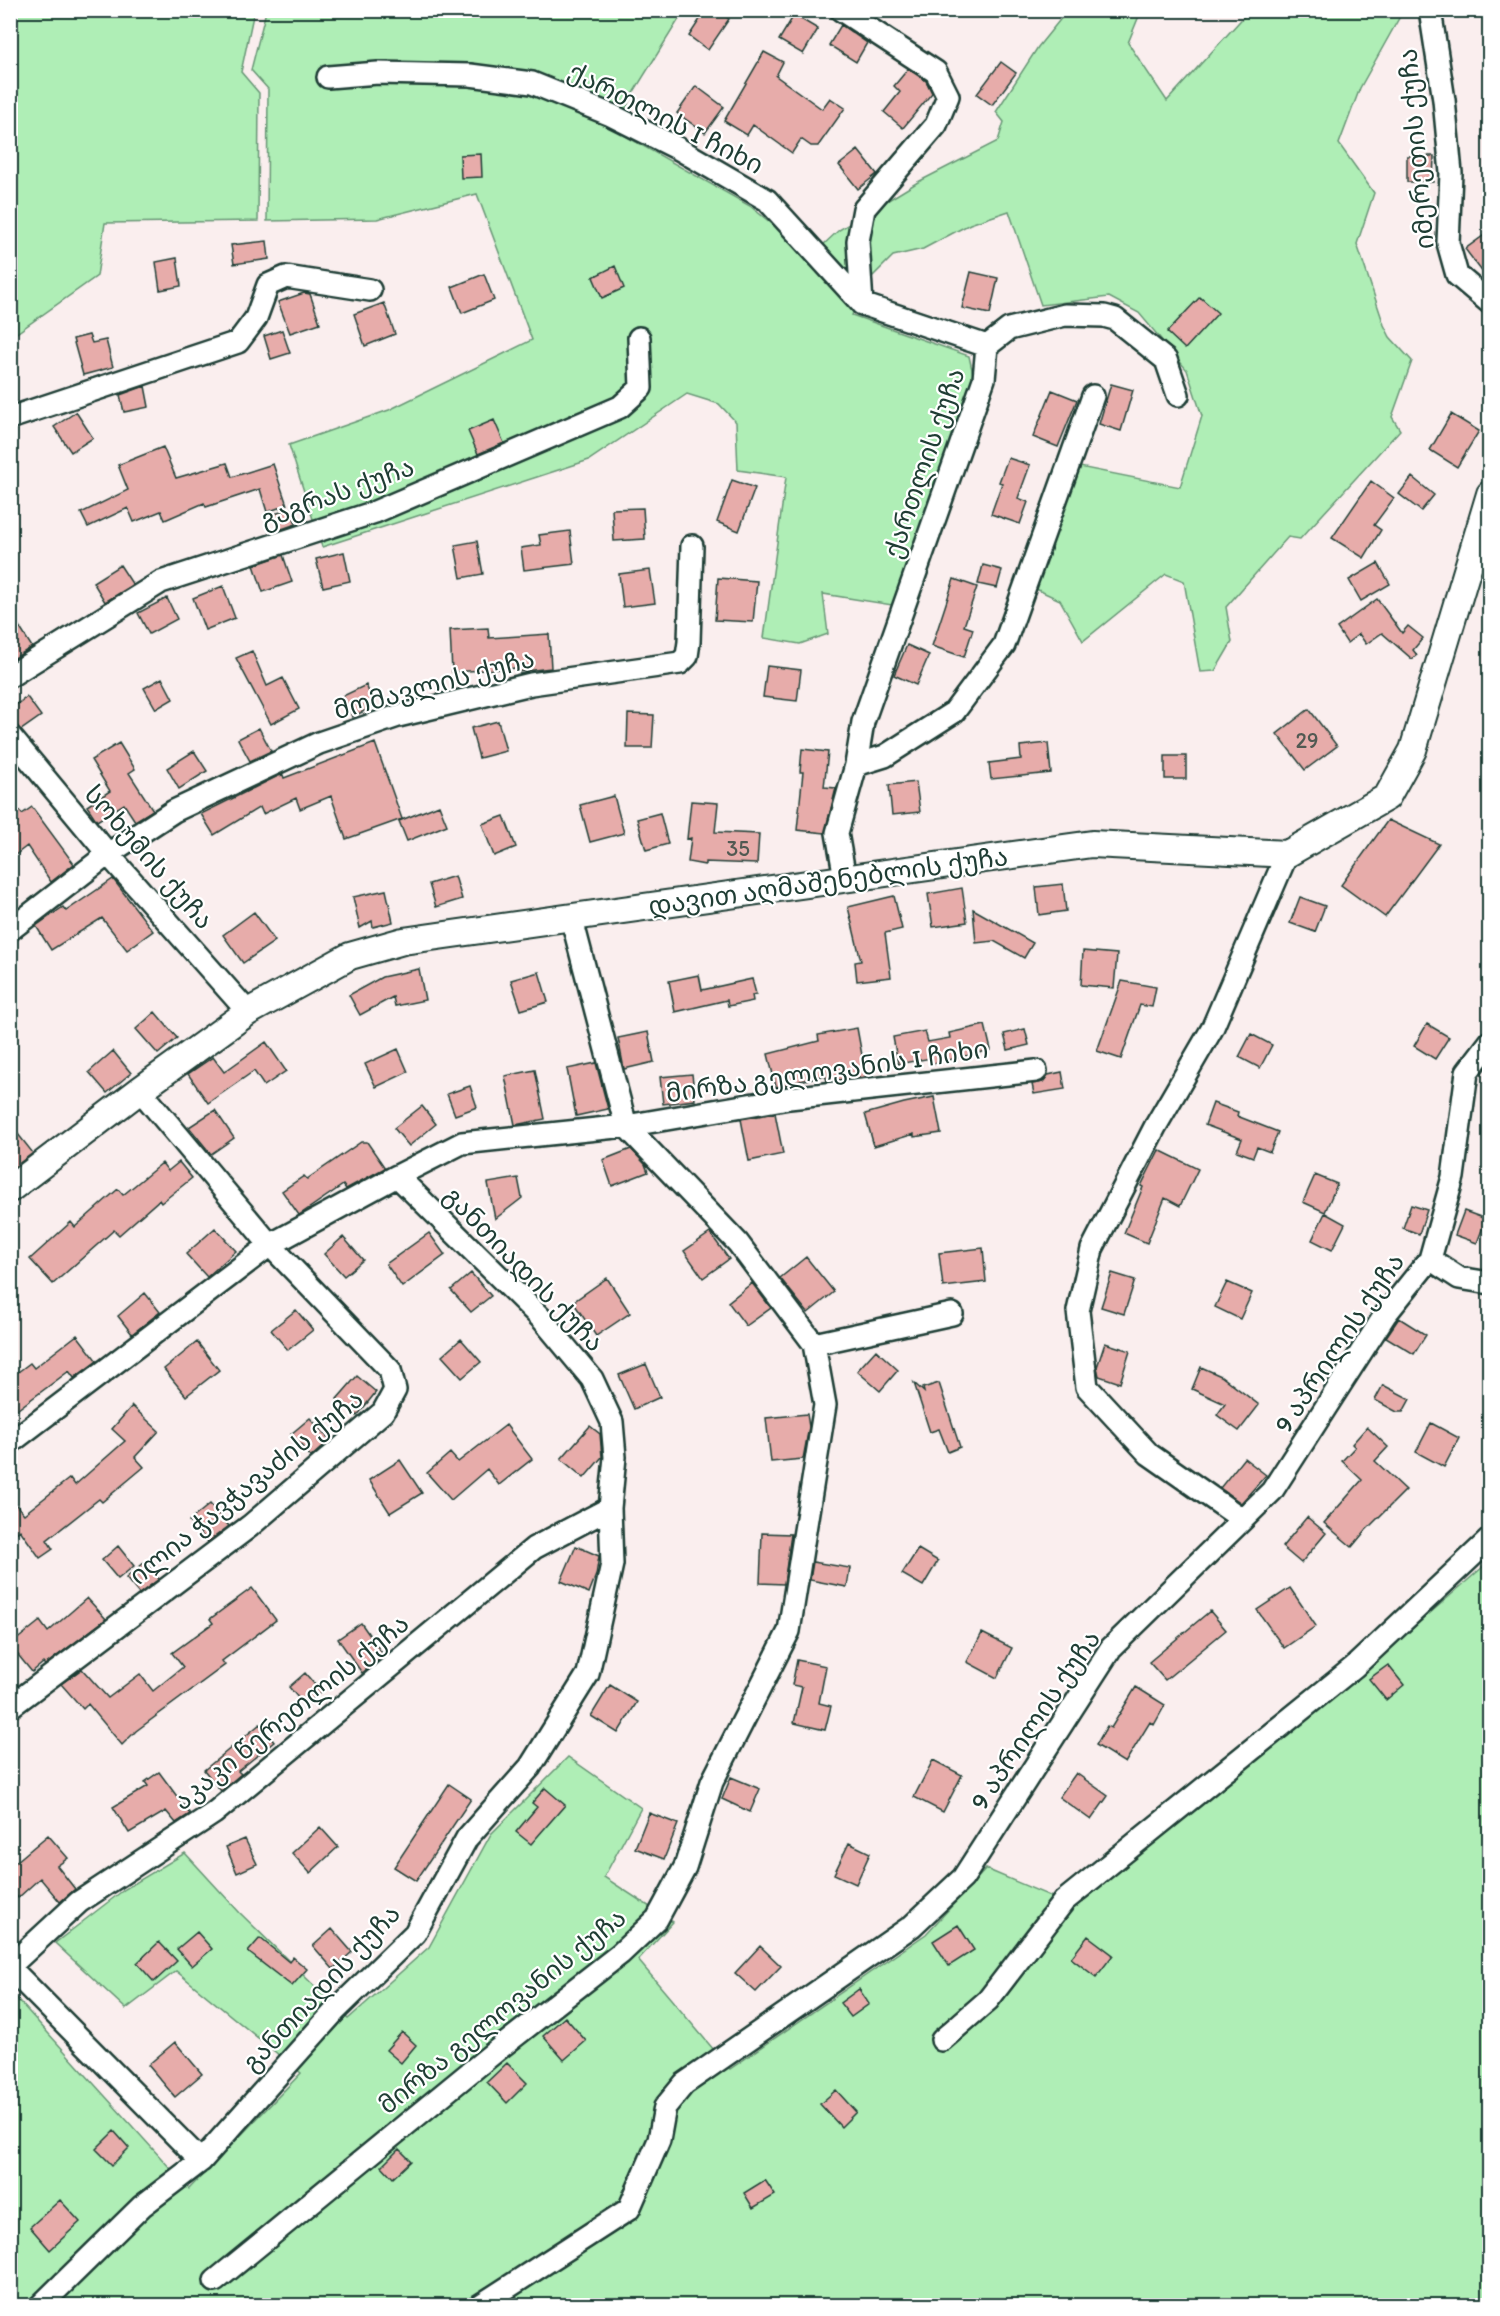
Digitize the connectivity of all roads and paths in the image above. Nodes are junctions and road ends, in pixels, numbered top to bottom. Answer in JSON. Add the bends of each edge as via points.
{"nodes":[{"id":1,"x":841,"y":10,"type":"edge"},
{"id":2,"x":1430,"y":10,"type":"edge"},
{"id":3,"x":328,"y":77,"type":"dead end"},
{"id":4,"x":370,"y":290,"type":"dead end"},
{"id":5,"x":1490,"y":303,"type":"edge"},
{"id":6,"x":862,"y":304,"type":"junction"},
{"id":7,"x":639,"y":338,"type":"dead end"},
{"id":8,"x":987,"y":346,"type":"junction"},
{"id":9,"x":1178,"y":395,"type":"dead end"},
{"id":10,"x":1093,"y":396,"type":"dead end"},
{"id":11,"x":10,"y":418,"type":"edge"},
{"id":12,"x":1488,"y":509,"type":"edge"},
{"id":13,"x":692,"y":546,"type":"dead end"},
{"id":14,"x":10,"y":676,"type":"edge"},
{"id":15,"x":10,"y":736,"type":"edge"},
{"id":16,"x":856,"y":765,"type":"junction"},
{"id":17,"x":1287,"y":854,"type":"junction"},
{"id":18,"x":108,"y":855,"type":"junction"},
{"id":19,"x":845,"y":878,"type":"junction"},
{"id":20,"x":571,"y":916,"type":"junction"},
{"id":21,"x":10,"y":930,"type":"edge"},
{"id":22,"x":248,"y":1012,"type":"junction"},
{"id":23,"x":1490,"y":1042,"type":"edge"},
{"id":24,"x":1036,"y":1071,"type":"dead end"},
{"id":25,"x":140,"y":1090,"type":"junction"},
{"id":26,"x":626,"y":1126,"type":"junction"},
{"id":27,"x":397,"y":1176,"type":"junction"},
{"id":28,"x":10,"y":1189,"type":"edge"},
{"id":29,"x":270,"y":1245,"type":"junction"},
{"id":30,"x":1430,"y":1259,"type":"junction"},
{"id":31,"x":1490,"y":1283,"type":"edge"},
{"id":32,"x":952,"y":1314,"type":"dead end"},
{"id":33,"x":814,"y":1344,"type":"junction"},
{"id":34,"x":10,"y":1443,"type":"edge"},
{"id":35,"x":610,"y":1508,"type":"junction"},
{"id":36,"x":1242,"y":1518,"type":"junction"},
{"id":37,"x":1490,"y":1539,"type":"edge"},
{"id":38,"x":10,"y":1707,"type":"edge"},
{"id":39,"x":10,"y":1967,"type":"edge"},
{"id":40,"x":942,"y":2040,"type":"dead end"},
{"id":41,"x":201,"y":2161,"type":"junction"},
{"id":42,"x":215,"y":2281,"type":"dead end"},
{"id":43,"x":40,"y":2306,"type":"edge"},
{"id":44,"x":479,"y":2306,"type":"edge"}],
"edges":[{"from":1,"to":6,"type":"street","via":[[936,72],[948,96],[936,125],[864,209],[858,241]]},
{"from":2,"to":5,"type":"street","name":"იმერეთის ქუჩა","via":[[1451,173],[1448,243],[1456,274]]},
{"from":3,"to":6,"type":"street","name":"ქართლის I ჩიხი","via":[[378,73],[470,75],[532,83],[611,115],[767,200]]},
{"from":4,"to":11,"type":"street","via":[[286,278],[268,285],[256,318],[238,342]]},
{"from":6,"to":8,"type":"street","name":"ქართლის ქუჩა"},
{"from":7,"to":14,"type":"street","name":"გაგრას ქუჩა","via":[[641,388],[620,407],[375,512],[161,582]]},
{"from":8,"to":9,"type":"street","via":[[1009,329],[1020,326],[1065,315],[1104,316],[1115,319],[1166,360]]},
{"from":8,"to":16,"type":"street","name":"ქართლის ქუჩა","via":[[984,379],[862,722]]},
{"from":10,"to":16,"type":"street","via":[[1004,645],[954,712],[885,756]]},
{"from":12,"to":17,"type":"street","via":[[1413,750],[1387,797]]},
{"from":13,"to":18,"type":"street","name":"მომავლის ქუჩა","via":[[689,642],[687,656],[680,663],[531,684],[398,716],[319,743],[174,811]]},
{"from":15,"to":18,"type":"street","name":"სოხუმის ქუჩა"},
{"from":16,"to":19,"type":"street","name":"ქართლის ქუჩა","via":[[837,833]]},
{"from":17,"to":19,"type":"street","name":"დავით აღმაშენებლის ქუჩა","via":[[1092,844]]},
{"from":17,"to":36,"type":"street","via":[[1212,1029],[1155,1127],[1092,1249],[1078,1311],[1087,1387],[1149,1454]]},
{"from":18,"to":21,"type":"street"},
{"from":18,"to":22,"type":"street","name":"სოხუმის ქუჩა"},
{"from":19,"to":20,"type":"street","name":"დავით აღმაშენებლის ქუჩა"},
{"from":20,"to":22,"type":"street","name":"დავით აღმაშენებლის ქუჩა","via":[[403,941],[350,956]]},
{"from":20,"to":26,"type":"street","name":"მირზა გელოვანის ქუჩა"},
{"from":22,"to":25,"type":"street","name":"დავით აღმაშენებლის ქუჩა"},
{"from":23,"to":30,"type":"street","name":"9 აპრილის ქუჩა","via":[[1467,1072],[1454,1177]]},
{"from":24,"to":26,"type":"street","name":"მირზა გელოვანის I ჩიხი","via":[[789,1098]]},
{"from":25,"to":28,"type":"street","name":"დავით აღმაშენებლის ქუჩა"},
{"from":25,"to":29,"type":"street","name":"ილია ჭავჭავაძის ქუჩა"},
{"from":26,"to":27,"type":"street","name":"მირზა გელოვანის I ჩიხი","via":[[462,1143]]},
{"from":26,"to":33,"type":"street","name":"მირზა გელოვანის ქუჩა","via":[[738,1243]]},
{"from":27,"to":29,"type":"street","name":"მირზა გელოვანის I ჩიხი"},
{"from":27,"to":35,"type":"street","name":"განთიადის ქუჩა","via":[[543,1320],[592,1379],[612,1422],[615,1457]]},
{"from":29,"to":34,"type":"street","name":"მირზა გელოვანის I ჩიხი"},
{"from":29,"to":38,"type":"street","name":"ილია ჭავჭავაძის ქუჩა","via":[[390,1370],[395,1390],[383,1412],[250,1526]]},
{"from":30,"to":31,"type":"street","via":[[1459,1278]]},
{"from":30,"to":36,"type":"street","name":"9 აპრილის ქუჩა","via":[[1385,1315],[1272,1491]]},
{"from":32,"to":33,"type":"street"},
{"from":33,"to":42,"type":"street","name":"მირზა გელოვანის ქუჩა","via":[[825,1405],[789,1631],[712,1782],[686,1867],[657,1919],[620,1954],[486,2058]]},
{"from":35,"to":39,"type":"street","name":"აკაკი წერეთლის ქუჩა","via":[[534,1548],[214,1813],[79,1902]]},
{"from":35,"to":41,"type":"street","name":"განთიადის ქუჩა","via":[[612,1564],[588,1674],[554,1730],[530,1767],[466,1838],[415,1933],[334,2011]]},
{"from":36,"to":44,"type":"street","name":"9 აპრილის ქუჩა","via":[[1111,1648],[963,1878],[912,1926],[684,2084],[665,2107],[659,2140],[629,2209]]},
{"from":37,"to":40,"type":"street","via":[[1354,1667],[1064,1901],[988,2001]]},
{"from":39,"to":41,"type":"street"},
{"from":41,"to":43,"type":"street","name":"განთიადის ქუჩა","via":[[142,2205]]}]}
